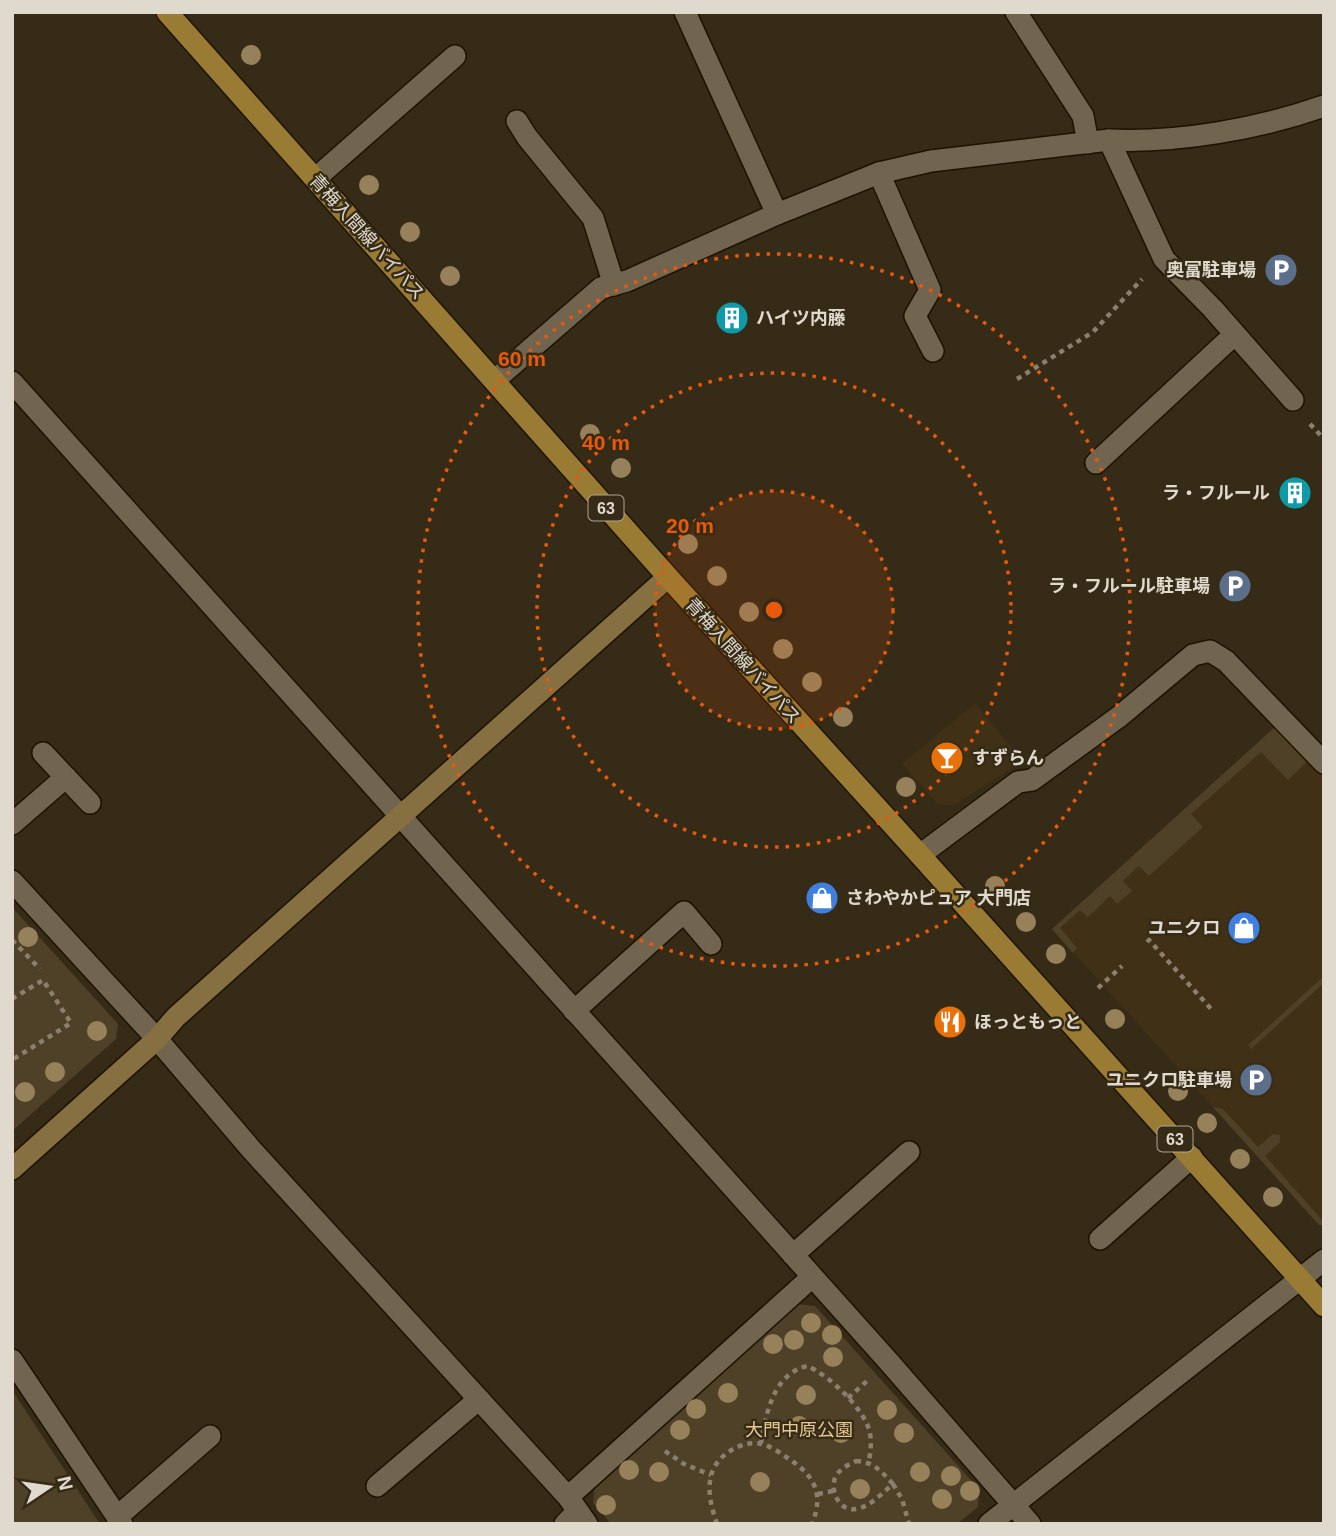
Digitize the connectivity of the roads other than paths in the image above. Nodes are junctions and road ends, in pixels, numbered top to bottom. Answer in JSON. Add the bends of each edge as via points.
{"nodes":[{"id":1,"x":167,"y":12,"type":"edge"},
{"id":2,"x":685,"y":12,"type":"edge"},
{"id":3,"x":1016,"y":12,"type":"edge"},
{"id":4,"x":456,"y":56,"type":"dead end"},
{"id":5,"x":1324,"y":106,"type":"edge"},
{"id":6,"x":517,"y":121,"type":"dead end"},
{"id":7,"x":1098,"y":141,"type":"junction"},
{"id":8,"x":879,"y":173,"type":"junction"},
{"id":9,"x":316,"y":178,"type":"junction"},
{"id":10,"x":777,"y":214,"type":"junction"},
{"id":11,"x":614,"y":285,"type":"junction"},
{"id":12,"x":1235,"y":334,"type":"junction"},
{"id":13,"x":933,"y":351,"type":"dead end"},
{"id":14,"x":495,"y":380,"type":"junction"},
{"id":15,"x":12,"y":382,"type":"edge"},
{"id":16,"x":1293,"y":400,"type":"dead end"},
{"id":17,"x":1096,"y":463,"type":"dead end"},
{"id":18,"x":668,"y":578,"type":"junction"},
{"id":19,"x":43,"y":752,"type":"dead end"},
{"id":20,"x":1324,"y":763,"type":"edge"},
{"id":21,"x":66,"y":777,"type":"junction"},
{"id":22,"x":90,"y":803,"type":"dead end"},
{"id":23,"x":400,"y":818,"type":"junction"},
{"id":24,"x":12,"y":824,"type":"edge"},
{"id":25,"x":920,"y":855,"type":"junction"},
{"id":26,"x":12,"y":881,"type":"edge"},
{"id":27,"x":711,"y":944,"type":"dead end"},
{"id":28,"x":574,"y":1011,"type":"junction"},
{"id":29,"x":156,"y":1039,"type":"junction"},
{"id":30,"x":909,"y":1152,"type":"dead end"},
{"id":31,"x":1192,"y":1157,"type":"junction"},
{"id":32,"x":12,"y":1169,"type":"edge"},
{"id":33,"x":1100,"y":1238,"type":"dead end"},
{"id":34,"x":793,"y":1255,"type":"junction"},
{"id":35,"x":1324,"y":1260,"type":"edge"},
{"id":36,"x":812,"y":1277,"type":"junction"},
{"id":37,"x":1300,"y":1279,"type":"junction"},
{"id":38,"x":1324,"y":1306,"type":"edge"},
{"id":39,"x":12,"y":1360,"type":"edge"},
{"id":40,"x":479,"y":1399,"type":"junction"},
{"id":41,"x":210,"y":1436,"type":"dead end"},
{"id":42,"x":377,"y":1486,"type":"dead end"},
{"id":43,"x":1014,"y":1504,"type":"junction"},
{"id":44,"x":574,"y":1514,"type":"edge"},
{"id":45,"x":119,"y":1520,"type":"edge"},
{"id":46,"x":989,"y":1524,"type":"edge"},
{"id":47,"x":1030,"y":1524,"type":"edge"}],
"edges":[{"from":1,"to":9,"type":"main road","name":"青梅入間線バイパス","number":"63"},
{"from":2,"to":10,"type":"street"},
{"from":3,"to":7,"type":"street"},
{"from":4,"to":9,"type":"street"},
{"from":5,"to":7,"type":"street","via":[[1209,134]]},
{"from":6,"to":11,"type":"street","via":[[593,218]]},
{"from":7,"to":8,"type":"street","via":[[931,161]]},
{"from":7,"to":12,"type":"street","via":[[1164,260]]},
{"from":8,"to":10,"type":"street"},
{"from":8,"to":13,"type":"street","via":[[930,290],[915,316]]},
{"from":9,"to":14,"type":"main road","name":"青梅入間線バイパス","number":"63"},
{"from":10,"to":11,"type":"street"},
{"from":11,"to":14,"type":"street","via":[[601,288]]},
{"from":12,"to":16,"type":"street"},
{"from":12,"to":17,"type":"street"},
{"from":14,"to":18,"type":"main road","name":"青梅入間線バイパス","number":"63"},
{"from":15,"to":23,"type":"street"},
{"from":18,"to":23,"type":"street"},
{"from":18,"to":25,"type":"main road","name":"青梅入間線バイパス","number":"63"},
{"from":19,"to":21,"type":"street"},
{"from":20,"to":25,"type":"street","via":[[1226,661],[1210,651],[1194,655],[1044,772],[1018,782]]},
{"from":21,"to":22,"type":"street"},
{"from":21,"to":24,"type":"street"},
{"from":23,"to":28,"type":"street"},
{"from":23,"to":29,"type":"street"},
{"from":25,"to":31,"type":"main road","name":"青梅入間線バイパス","number":"63"},
{"from":26,"to":29,"type":"street"},
{"from":27,"to":28,"type":"street","via":[[684,912]]},
{"from":28,"to":34,"type":"street"},
{"from":29,"to":32,"type":"street"},
{"from":29,"to":40,"type":"street"},
{"from":30,"to":34,"type":"street"},
{"from":31,"to":33,"type":"street"},
{"from":31,"to":37,"type":"main road","name":"青梅入間線バイパス","number":"63"},
{"from":34,"to":36,"type":"street"},
{"from":35,"to":37,"type":"street"},
{"from":36,"to":43,"type":"street"},
{"from":36,"to":44,"type":"street","via":[[645,1428]]},
{"from":37,"to":38,"type":"main road","name":"青梅入間線バイパス","number":"63"},
{"from":37,"to":43,"type":"street"},
{"from":39,"to":45,"type":"street"},
{"from":40,"to":42,"type":"street"},
{"from":40,"to":44,"type":"street"},
{"from":41,"to":45,"type":"street"},
{"from":43,"to":46,"type":"street"},
{"from":43,"to":47,"type":"street"}]}
